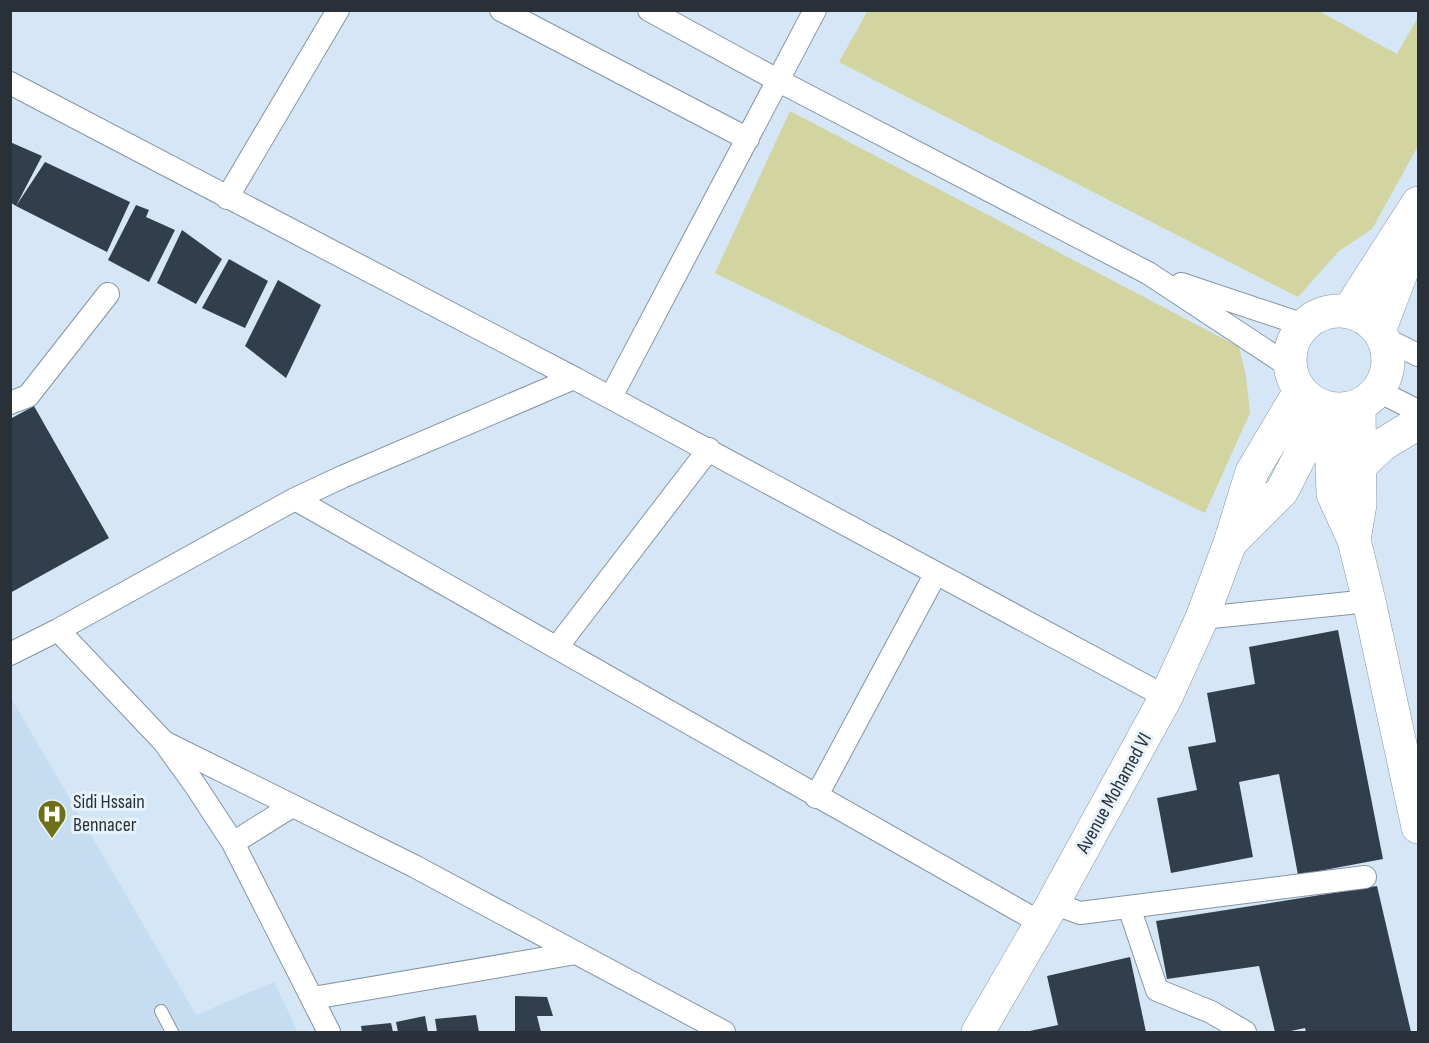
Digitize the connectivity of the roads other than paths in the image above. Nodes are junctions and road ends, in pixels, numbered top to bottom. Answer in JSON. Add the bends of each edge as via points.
{"nodes":[{"id":1,"x":338,"y":10,"type":"edge"},
{"id":2,"x":501,"y":10,"type":"edge"},
{"id":3,"x":649,"y":10,"type":"edge"},
{"id":4,"x":815,"y":10,"type":"edge"},
{"id":5,"x":779,"y":81,"type":"junction"},
{"id":6,"x":10,"y":83,"type":"edge"},
{"id":7,"x":748,"y":139,"type":"junction"},
{"id":8,"x":227,"y":198,"type":"junction"},
{"id":9,"x":1419,"y":203,"type":"edge"},
{"id":10,"x":1419,"y":227,"type":"edge"},
{"id":11,"x":1148,"y":273,"type":"junction"},
{"id":12,"x":108,"y":294,"type":"dead end"},
{"id":13,"x":1348,"y":312,"type":"junction"},
{"id":14,"x":1304,"y":325,"type":"junction"},
{"id":15,"x":1381,"y":334,"type":"junction"},
{"id":16,"x":1419,"y":355,"type":"edge"},
{"id":17,"x":574,"y":378,"type":"junction"},
{"id":18,"x":1330,"y":395,"type":"junction"},
{"id":19,"x":611,"y":397,"type":"junction"},
{"id":20,"x":10,"y":403,"type":"edge"},
{"id":21,"x":1419,"y":411,"type":"edge"},
{"id":22,"x":1419,"y":423,"type":"edge"},
{"id":23,"x":709,"y":449,"type":"junction"},
{"id":24,"x":1359,"y":467,"type":"junction"},
{"id":25,"x":296,"y":499,"type":"junction"},
{"id":26,"x":1354,"y":540,"type":"junction"},
{"id":27,"x":936,"y":573,"type":"junction"},
{"id":28,"x":1369,"y":601,"type":"junction"},
{"id":29,"x":1202,"y":618,"type":"junction"},
{"id":30,"x":58,"y":630,"type":"junction"},
{"id":31,"x":558,"y":647,"type":"junction"},
{"id":32,"x":10,"y":654,"type":"edge"},
{"id":33,"x":1166,"y":697,"type":"junction"},
{"id":34,"x":164,"y":742,"type":"junction"},
{"id":35,"x":816,"y":797,"type":"junction"},
{"id":36,"x":292,"y":806,"type":"junction"},
{"id":37,"x":1419,"y":827,"type":"edge"},
{"id":38,"x":233,"y":843,"type":"junction"},
{"id":39,"x":1365,"y":877,"type":"dead end"},
{"id":40,"x":1129,"y":907,"type":"junction"},
{"id":41,"x":1047,"y":913,"type":"junction"},
{"id":42,"x":576,"y":953,"type":"junction"},
{"id":43,"x":313,"y":998,"type":"junction"},
{"id":44,"x":161,"y":1011,"type":"dead end"},
{"id":45,"x":172,"y":1032,"type":"edge"},
{"id":46,"x":329,"y":1032,"type":"edge"},
{"id":47,"x":724,"y":1032,"type":"edge"},
{"id":48,"x":978,"y":1032,"type":"edge"},
{"id":49,"x":1245,"y":1032,"type":"edge"}],
"edges":[{"from":1,"to":8,"type":"street"},
{"from":2,"to":7,"type":"street"},
{"from":3,"to":5,"type":"street"},
{"from":4,"to":5,"type":"street"},
{"from":5,"to":7,"type":"street"},
{"from":5,"to":11,"type":"street"},
{"from":6,"to":8,"type":"street"},
{"from":7,"to":19,"type":"street"},
{"from":8,"to":17,"type":"street"},
{"from":9,"to":13,"type":"main road"},
{"from":10,"to":15,"type":"main road"},
{"from":11,"to":14,"type":"street"},
{"from":11,"to":18,"type":"street"},
{"from":12,"to":20,"type":"street","via":[[27,396]]},
{"from":13,"to":14,"type":"main road","via":[[1318,315]]},
{"from":13,"to":15,"type":"main road","via":[[1365,318]]},
{"from":14,"to":18,"type":"main road","via":[[1290,348]]},
{"from":15,"to":16,"type":"street"},
{"from":15,"to":18,"type":"main road","via":[[1386,346],[1386,375]]},
{"from":17,"to":19,"type":"street"},
{"from":17,"to":25,"type":"street"},
{"from":18,"to":21,"type":"street"},
{"from":18,"to":24,"type":"main road"},
{"from":18,"to":26,"type":"main road","via":[[1333,494]]},
{"from":18,"to":29,"type":"main road","name":"Avenue Mohamed VI","via":[[1252,472]]},
{"from":19,"to":23,"type":"street"},
{"from":22,"to":24,"type":"main road","via":[[1382,445]]},
{"from":23,"to":27,"type":"street"},
{"from":23,"to":31,"type":"street"},
{"from":24,"to":26,"type":"main road","via":[[1360,504]]},
{"from":25,"to":30,"type":"street"},
{"from":25,"to":31,"type":"street"},
{"from":26,"to":28,"type":"main road"},
{"from":27,"to":33,"type":"street"},
{"from":27,"to":35,"type":"street"},
{"from":28,"to":29,"type":"street"},
{"from":28,"to":37,"type":"main road"},
{"from":29,"to":33,"type":"main road","name":"Avenue Mohamed VI"},
{"from":30,"to":32,"type":"street"},
{"from":30,"to":34,"type":"street"},
{"from":31,"to":35,"type":"street"},
{"from":33,"to":41,"type":"main road","name":"Avenue Mohamed VI"},
{"from":34,"to":36,"type":"street"},
{"from":34,"to":38,"type":"street"},
{"from":35,"to":41,"type":"street"},
{"from":36,"to":38,"type":"street"},
{"from":36,"to":42,"type":"street"},
{"from":38,"to":43,"type":"street"},
{"from":39,"to":40,"type":"street"},
{"from":40,"to":41,"type":"street"},
{"from":40,"to":49,"type":"street","via":[[1157,990]]},
{"from":41,"to":48,"type":"main road","name":"Avenue Mohamed VI"},
{"from":42,"to":43,"type":"street"},
{"from":42,"to":47,"type":"street"},
{"from":43,"to":46,"type":"street"},
{"from":44,"to":45,"type":"lane"}]}
